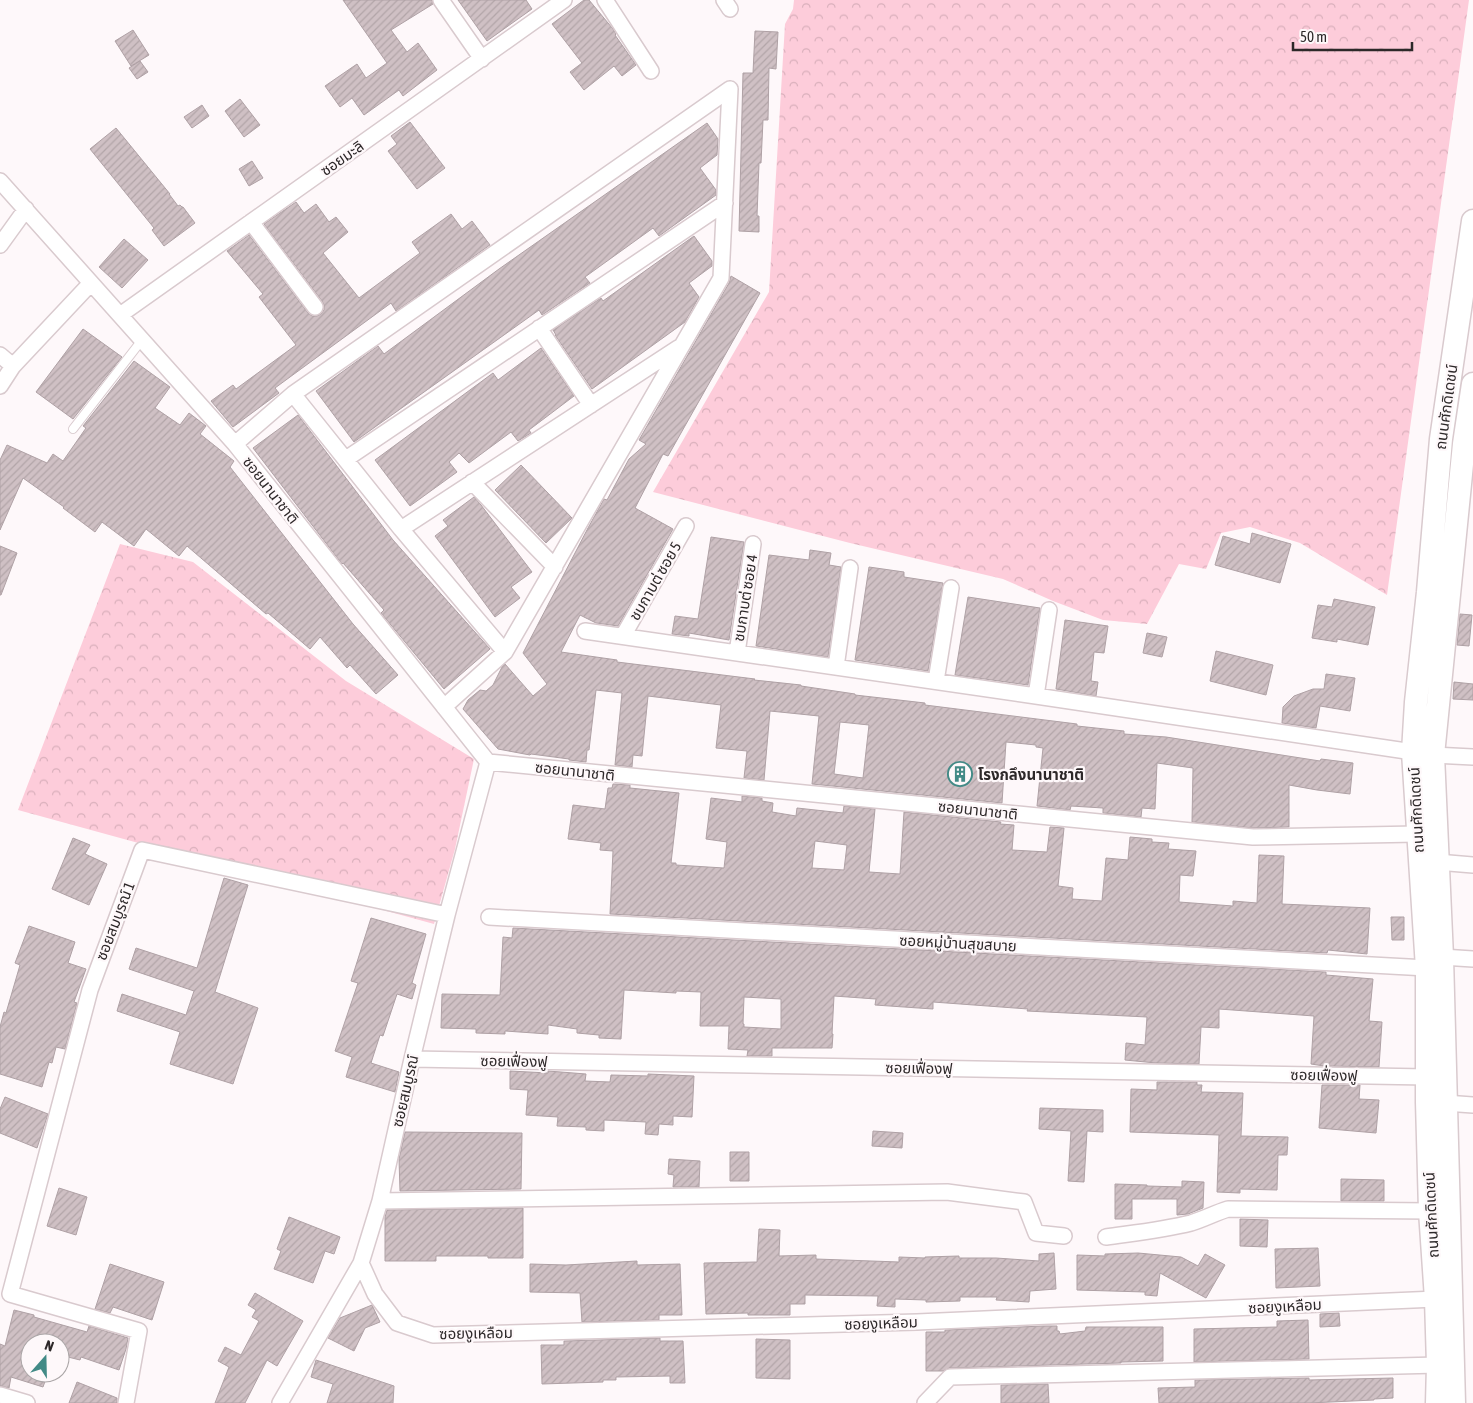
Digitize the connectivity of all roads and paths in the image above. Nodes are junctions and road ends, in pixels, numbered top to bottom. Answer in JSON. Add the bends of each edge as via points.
{"nodes":[{"id":1,"x":441,"y":0,"type":"edge"},
{"id":2,"x":564,"y":0,"type":"edge"},
{"id":3,"x":605,"y":0,"type":"edge"},
{"id":4,"x":482,"y":59,"type":"junction"},
{"id":5,"x":651,"y":70,"type":"dead end"},
{"id":6,"x":0,"y":181,"type":"edge"},
{"id":7,"x":725,"y":203,"type":"junction"},
{"id":8,"x":26,"y":209,"type":"junction"},
{"id":9,"x":1473,"y":221,"type":"edge"},
{"id":10,"x":251,"y":222,"type":"junction"},
{"id":11,"x":0,"y":245,"type":"edge"},
{"id":12,"x":91,"y":283,"type":"junction"},
{"id":13,"x":315,"y":307,"type":"dead end"},
{"id":14,"x":120,"y":315,"type":"junction"},
{"id":15,"x":539,"y":328,"type":"junction"},
{"id":16,"x":142,"y":340,"type":"junction"},
{"id":17,"x":682,"y":345,"type":"junction"},
{"id":18,"x":0,"y":356,"type":"edge"},
{"id":19,"x":13,"y":366,"type":"junction"},
{"id":20,"x":1473,"y":384,"type":"edge"},
{"id":21,"x":0,"y":386,"type":"edge"},
{"id":22,"x":293,"y":394,"type":"junction"},
{"id":23,"x":591,"y":405,"type":"junction"},
{"id":24,"x":73,"y":429,"type":"dead end"},
{"id":25,"x":235,"y":444,"type":"junction"},
{"id":26,"x":1469,"y":445,"type":"edge"},
{"id":27,"x":346,"y":459,"type":"junction"},
{"id":28,"x":472,"y":482,"type":"junction"},
{"id":29,"x":686,"y":526,"type":"dead end"},
{"id":30,"x":401,"y":528,"type":"junction"},
{"id":31,"x":753,"y":544,"type":"dead end"},
{"id":32,"x":555,"y":567,"type":"junction"},
{"id":33,"x":850,"y":568,"type":"dead end"},
{"id":34,"x":951,"y":588,"type":"dead end"},
{"id":35,"x":1050,"y":610,"type":"dead end"},
{"id":36,"x":585,"y":631,"type":"dead end"},
{"id":37,"x":623,"y":636,"type":"junction"},
{"id":38,"x":505,"y":652,"type":"junction"},
{"id":39,"x":737,"y":653,"type":"junction"},
{"id":40,"x":836,"y":667,"type":"junction"},
{"id":41,"x":936,"y":681,"type":"junction"},
{"id":42,"x":1036,"y":696,"type":"junction"},
{"id":43,"x":444,"y":707,"type":"junction"},
{"id":44,"x":1423,"y":753,"type":"junction"},
{"id":45,"x":1473,"y":757,"type":"edge"},
{"id":46,"x":488,"y":762,"type":"junction"},
{"id":47,"x":1417,"y":834,"type":"junction"},
{"id":48,"x":1437,"y":862,"type":"junction"},
{"id":49,"x":1473,"y":865,"type":"edge"},
{"id":50,"x":447,"y":915,"type":"junction"},
{"id":51,"x":489,"y":917,"type":"dead end"},
{"id":52,"x":1473,"y":959,"type":"edge"},
{"id":53,"x":1434,"y":962,"type":"junction"},
{"id":54,"x":412,"y":1059,"type":"junction"},
{"id":55,"x":1427,"y":1077,"type":"junction"},
{"id":56,"x":1445,"y":1103,"type":"junction"},
{"id":57,"x":1473,"y":1105,"type":"edge"},
{"id":58,"x":380,"y":1201,"type":"junction"},
{"id":59,"x":1430,"y":1211,"type":"junction"},
{"id":60,"x":1064,"y":1236,"type":"dead end"},
{"id":61,"x":1106,"y":1237,"type":"dead end"},
{"id":62,"x":362,"y":1263,"type":"junction"},
{"id":63,"x":5,"y":1292,"type":"edge"},
{"id":64,"x":1436,"y":1299,"type":"junction"},
{"id":65,"x":1438,"y":1364,"type":"junction"},
{"id":66,"x":0,"y":1395,"type":"edge"},
{"id":67,"x":27,"y":1403,"type":"edge"},
{"id":68,"x":126,"y":1403,"type":"edge"},
{"id":69,"x":280,"y":1403,"type":"edge"},
{"id":70,"x":925,"y":1403,"type":"edge"},
{"id":71,"x":1437,"y":1403,"type":"edge"},
{"id":72,"x":1454,"y":1403,"type":"edge"}],
"edges":[{"from":1,"to":4,"type":"street"},
{"from":2,"to":4,"type":"street","name":"ซอยมะลิ"},
{"from":3,"to":5,"type":"street"},
{"from":4,"to":10,"type":"street","name":"ซอยมะลิ"},
{"from":6,"to":8,"type":"street","name":"ซอยนานาชาติ"},
{"from":7,"to":15,"type":"street"},
{"from":7,"to":17,"type":"street","via":[[721,278]]},
{"from":7,"to":22,"type":"street","via":[[730,89]]},
{"from":8,"to":11,"type":"street"},
{"from":8,"to":12,"type":"street","name":"ซอยนานาชาติ"},
{"from":9,"to":44,"type":"main road","name":"ถนนศักดิเดชน์","via":[[1441,439],[1416,702]]},
{"from":10,"to":13,"type":"street"},
{"from":10,"to":14,"type":"street","name":"ซอยมะลิ"},
{"from":12,"to":14,"type":"street","name":"ซอยนานาชาติ"},
{"from":12,"to":19,"type":"street"},
{"from":14,"to":16,"type":"street","name":"ซอยนานาชาติ"},
{"from":15,"to":23,"type":"street"},
{"from":15,"to":27,"type":"street"},
{"from":16,"to":24,"type":"lane"},
{"from":16,"to":25,"type":"street","name":"ซอยนานาชาติ"},
{"from":17,"to":23,"type":"street"},
{"from":17,"to":32,"type":"street"},
{"from":18,"to":19,"type":"street"},
{"from":19,"to":21,"type":"street"},
{"from":20,"to":26,"type":"main road"},
{"from":22,"to":25,"type":"street"},
{"from":22,"to":27,"type":"street"},
{"from":23,"to":28,"type":"street"},
{"from":25,"to":43,"type":"street","name":"ซอยนานาชาติ"},
{"from":26,"to":44,"type":"main road"},
{"from":27,"to":30,"type":"street"},
{"from":28,"to":30,"type":"street"},
{"from":28,"to":32,"type":"street"},
{"from":29,"to":37,"type":"street","name":"ชบกาบต่ ซอย 5"},
{"from":30,"to":38,"type":"street"},
{"from":31,"to":39,"type":"street","name":"ชบกาบต่ ซอย 4"},
{"from":32,"to":38,"type":"street"},
{"from":33,"to":40,"type":"street"},
{"from":34,"to":41,"type":"street"},
{"from":35,"to":42,"type":"street"},
{"from":36,"to":37,"type":"street"},
{"from":37,"to":39,"type":"street"},
{"from":38,"to":43,"type":"street"},
{"from":39,"to":40,"type":"street"},
{"from":40,"to":41,"type":"street"},
{"from":41,"to":42,"type":"street"},
{"from":42,"to":44,"type":"street"},
{"from":43,"to":46,"type":"street","name":"ซอยนานาชาติ"},
{"from":44,"to":45,"type":"street"},
{"from":44,"to":47,"type":"main road","name":"ถนนศักดิเดชน์"},
{"from":44,"to":48,"type":"main road"},
{"from":46,"to":47,"type":"street","name":"ซอยนานาชาติ","via":[[1253,837]]},
{"from":46,"to":50,"type":"street","name":"ซอยสมบูรณ์"},
{"from":47,"to":53,"type":"main road","name":"ถนนศักดิเดชน์"},
{"from":48,"to":49,"type":"street"},
{"from":48,"to":53,"type":"main road"},
{"from":50,"to":54,"type":"street","name":"ซอยสมบูรณ์"},
{"from":50,"to":63,"type":"street","name":"ซอยสมบูรณ์ 1","via":[[142,850],[90,990]]},
{"from":51,"to":53,"type":"street","name":"ซอยหมู่บ้านสุขสบาย"},
{"from":52,"to":53,"type":"street","name":"ซอยหมู่บ้านสุขสบาย"},
{"from":53,"to":55,"type":"main road","name":"ถนนศักดิเดชน์"},
{"from":53,"to":56,"type":"main road"},
{"from":54,"to":55,"type":"street","name":"ซอยเฟื่องฟู"},
{"from":54,"to":58,"type":"street","name":"ซอยสมบูรณ์"},
{"from":55,"to":59,"type":"main road","name":"ถนนศักดิเดชน์"},
{"from":56,"to":57,"type":"street"},
{"from":56,"to":72,"type":"main road"},
{"from":58,"to":60,"type":"street","via":[[947,1192],[1024,1202],[1036,1233]]},
{"from":58,"to":62,"type":"street","name":"ซอยสมบูรณ์"},
{"from":59,"to":61,"type":"street","via":[[1228,1209],[1177,1226]]},
{"from":59,"to":64,"type":"main road","name":"ถนนศักดิเดชน์"},
{"from":62,"to":64,"type":"street","name":"ซอยงูเหลือม","via":[[375,1294],[397,1323],[433,1335],[917,1322]]},
{"from":62,"to":69,"type":"street","name":"ซอยสมบูรณ์"},
{"from":63,"to":68,"type":"street","name":"ซอยสมบูรณ์ 1","via":[[139,1331]]},
{"from":64,"to":65,"type":"main road","name":"ถนนศักดิเดชน์"},
{"from":65,"to":70,"type":"street","via":[[950,1377]]},
{"from":65,"to":71,"type":"main road","name":"ถนนศักดิเดชน์"},
{"from":66,"to":67,"type":"street"}]}
